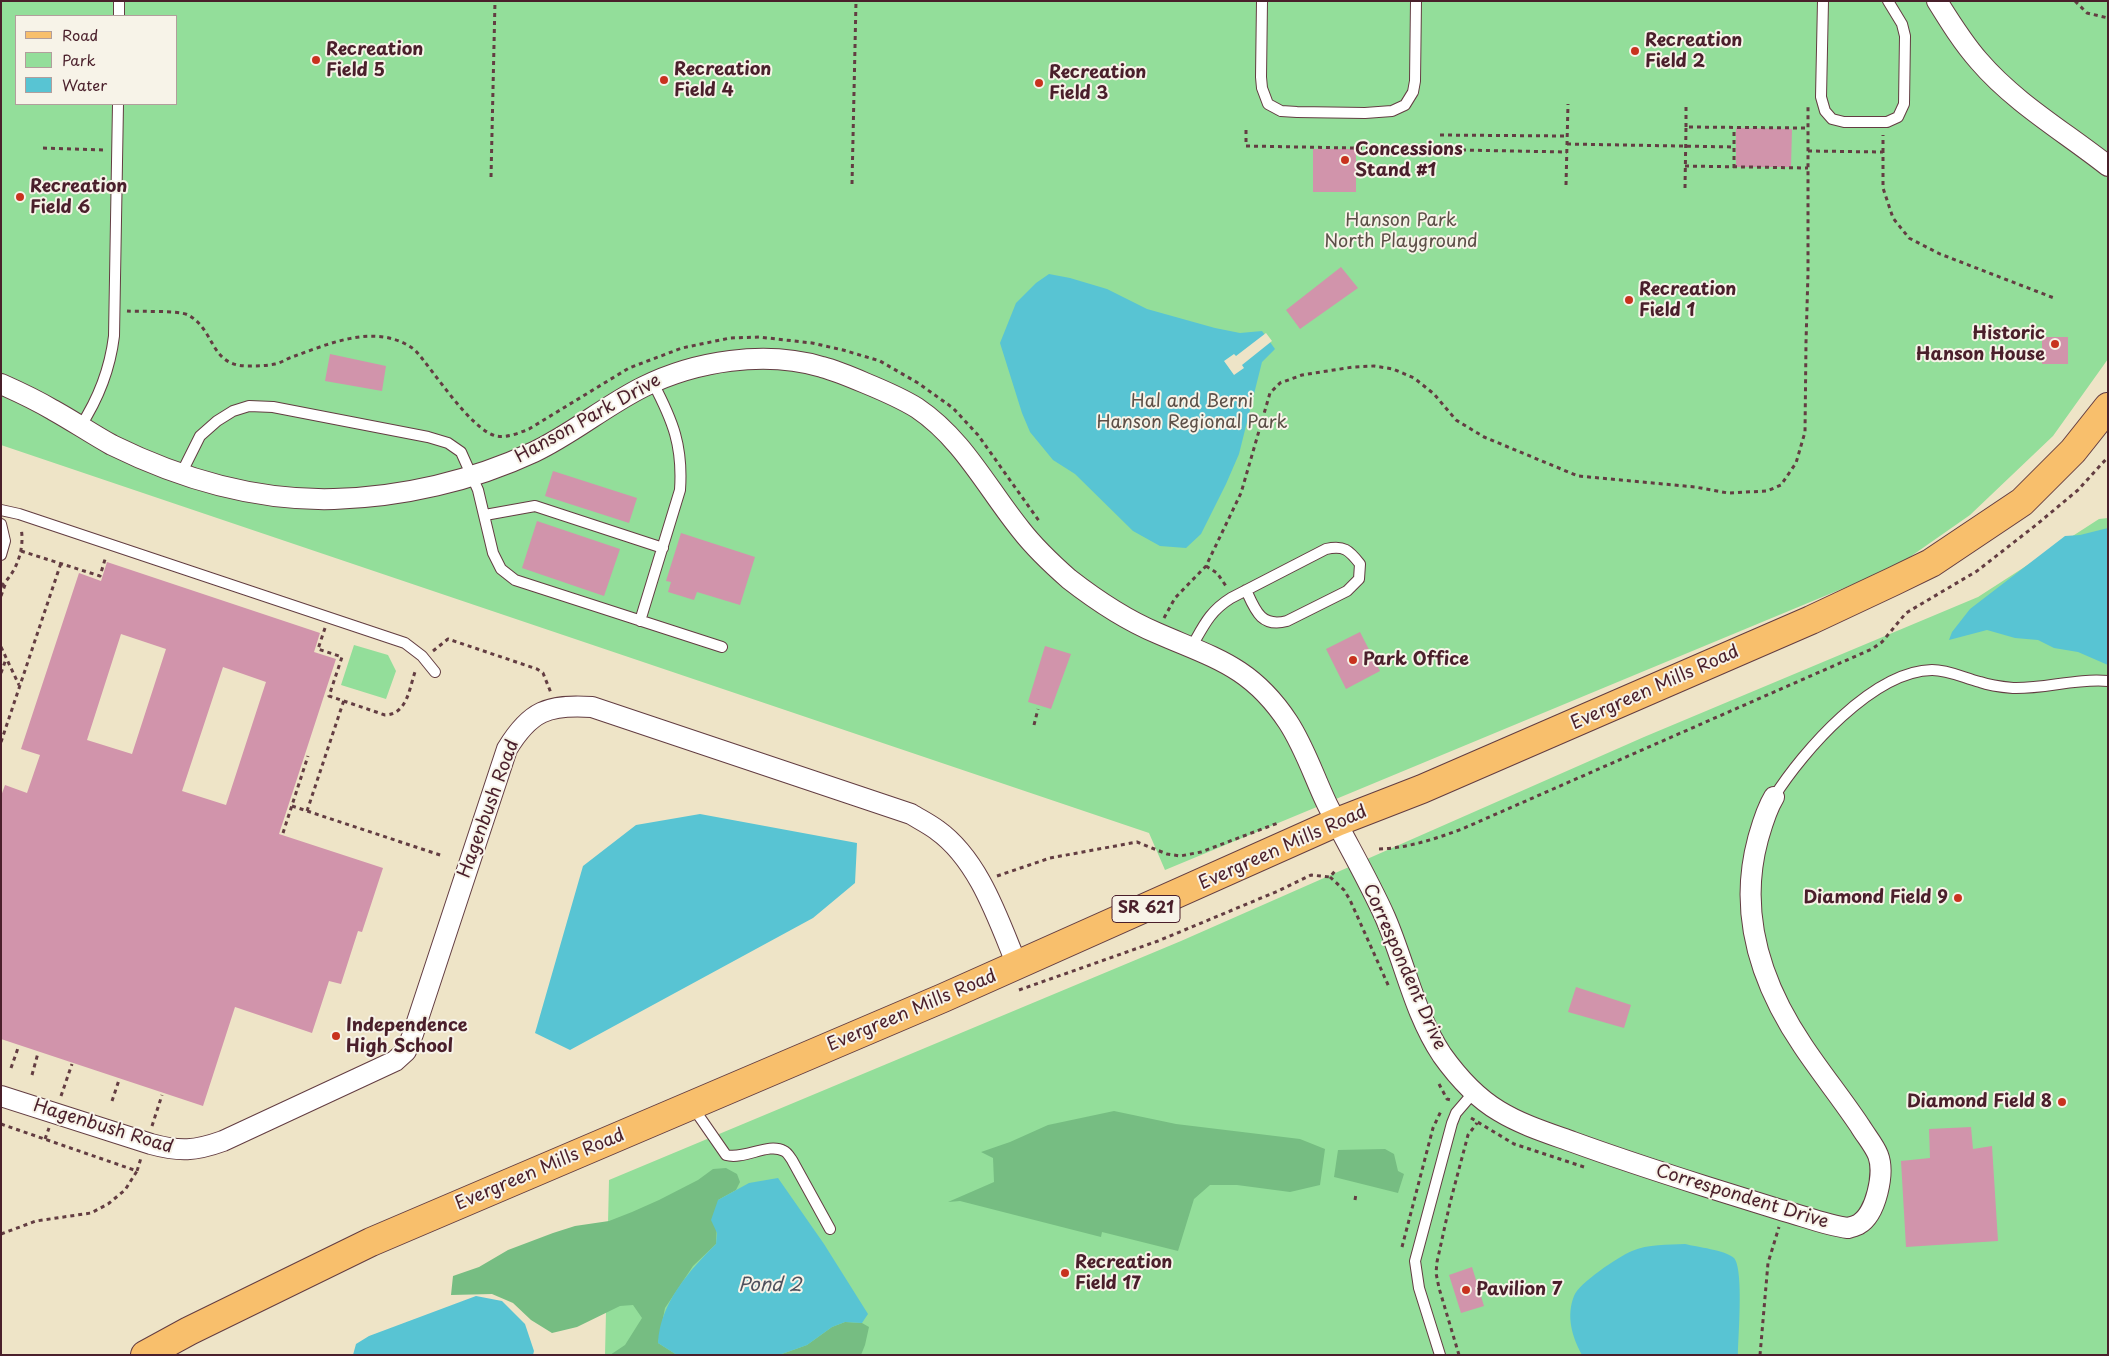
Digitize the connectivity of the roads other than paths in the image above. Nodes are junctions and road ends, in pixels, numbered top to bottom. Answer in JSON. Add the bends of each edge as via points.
{"nodes":[{"id":1,"x":120,"y":1,"type":"edge"},
{"id":2,"x":1262,"y":1,"type":"edge"},
{"id":3,"x":1416,"y":1,"type":"edge"},
{"id":4,"x":1823,"y":1,"type":"edge"},
{"id":5,"x":1888,"y":1,"type":"edge"},
{"id":6,"x":1937,"y":1,"type":"edge"},
{"id":7,"x":119,"y":15,"type":"edge"},
{"id":8,"x":118,"y":105,"type":"edge"},
{"id":9,"x":2108,"y":166,"type":"edge"},
{"id":10,"x":653,"y":383,"type":"junction"},
{"id":11,"x":1,"y":384,"type":"edge"},
{"id":12,"x":2108,"y":407,"type":"edge"},
{"id":13,"x":80,"y":427,"type":"junction"},
{"id":14,"x":181,"y":474,"type":"junction"},
{"id":15,"x":472,"y":475,"type":"junction"},
{"id":16,"x":1,"y":510,"type":"edge"},
{"id":17,"x":485,"y":516,"type":"junction"},
{"id":18,"x":1,"y":524,"type":"edge"},
{"id":19,"x":663,"y":548,"type":"junction"},
{"id":20,"x":1,"y":555,"type":"edge"},
{"id":21,"x":1246,"y":590,"type":"junction"},
{"id":22,"x":640,"y":622,"type":"junction"},
{"id":23,"x":1196,"y":639,"type":"junction"},
{"id":24,"x":722,"y":647,"type":"dead end"},
{"id":25,"x":436,"y":672,"type":"dead end"},
{"id":26,"x":2108,"y":681,"type":"edge"},
{"id":27,"x":1774,"y":797,"type":"joint"},
{"id":28,"x":1337,"y":822,"type":"junction"},
{"id":29,"x":1017,"y":965,"type":"junction"},
{"id":30,"x":1474,"y":1092,"type":"junction"},
{"id":31,"x":1,"y":1096,"type":"edge"},
{"id":32,"x":692,"y":1106,"type":"junction"},
{"id":33,"x":830,"y":1229,"type":"dead end"},
{"id":34,"x":145,"y":1355,"type":"edge"},
{"id":35,"x":1440,"y":1355,"type":"edge"}],
"edges":[{"from":1,"to":7,"type":"lane"},
{"from":2,"to":3,"type":"lane","via":[[1261,77],[1268,104],[1281,111],[1365,113],[1392,111],[1405,105],[1413,92]]},
{"from":4,"to":5,"type":"lane","via":[[1821,97],[1825,111],[1832,119],[1844,122],[1887,122],[1898,117],[1904,104],[1905,36],[1902,24]]},
{"from":6,"to":9,"type":"street","via":[[1980,62],[2028,108]]},
{"from":8,"to":13,"type":"lane","via":[[116,311],[112,357],[106,378]]},
{"from":10,"to":15,"type":"street","name":"Hanson Park Drive","via":[[533,452]]},
{"from":10,"to":19,"type":"lane","via":[[673,426],[682,470],[680,490]]},
{"from":10,"to":23,"type":"street","name":"Hanson Park Drive","via":[[668,375],[721,362],[758,359],[817,365],[878,389],[916,408],[951,437],[1022,532],[1068,578],[1097,600],[1157,633]]},
{"from":11,"to":13,"type":"street","name":"Hanson Park Drive"},
{"from":12,"to":28,"type":"main road","name":"Evergreen Mills Road","number":"SR 621","via":[[2073,451],[2022,502],[1932,562],[1784,632],[1422,789]]},
{"from":13,"to":14,"type":"street","name":"Hanson Park Drive","via":[[114,446]]},
{"from":14,"to":15,"type":"street","name":"Hanson Park Drive","via":[[254,494],[332,499],[412,490]]},
{"from":14,"to":15,"type":"lane","via":[[200,436],[233,411],[249,406],[273,407],[448,443],[460,452]]},
{"from":15,"to":17,"type":"lane"},
{"from":16,"to":25,"type":"lane","via":[[405,643]]},
{"from":17,"to":19,"type":"lane","via":[[535,506]]},
{"from":17,"to":22,"type":"lane","via":[[501,569],[515,580]]},
{"from":18,"to":20,"type":"lane","via":[[5,541]]},
{"from":19,"to":22,"type":"lane"},
{"from":21,"to":21,"type":"lane","via":[[1337,546],[1351,551],[1360,564],[1359,579],[1348,591],[1279,623],[1269,622],[1258,614]]},
{"from":21,"to":23,"type":"lane","via":[[1218,606]]},
{"from":22,"to":24,"type":"lane"},
{"from":23,"to":28,"type":"street","name":"Hanson Park Drive","via":[[1250,678],[1270,698],[1290,724],[1307,755]]},
{"from":26,"to":27,"type":"lane","via":[[2081,680],[2011,688],[1930,670],[1897,680],[1869,694],[1840,718],[1804,757]]},
{"from":27,"to":30,"type":"street","name":"Correspondent Drive","via":[[1765,816],[1752,863],[1749,900],[1754,937],[1772,993],[1791,1028],[1878,1156],[1881,1169],[1876,1198],[1858,1225],[1838,1227],[1639,1166],[1528,1126],[1494,1109]]},
{"from":28,"to":29,"type":"main road","name":"Evergreen Mills Road","number":"SR 621"},
{"from":28,"to":30,"type":"street","name":"Correspondent Drive","via":[[1385,917],[1406,979],[1432,1038],[1441,1054]]},
{"from":29,"to":31,"type":"street","name":"Hagenbush Road","via":[[990,899],[965,858],[938,831],[911,814],[592,707],[568,705],[532,717],[507,749],[413,1034],[406,1051],[395,1061],[223,1140],[185,1150],[171,1150]]},
{"from":29,"to":32,"type":"main road","name":"Evergreen Mills Road","number":"SR 621"},
{"from":30,"to":35,"type":"lane","via":[[1456,1113],[1452,1123],[1415,1261],[1419,1288]]},
{"from":32,"to":33,"type":"lane","via":[[726,1155],[736,1158],[772,1148],[784,1151]]},
{"from":32,"to":34,"type":"main road","name":"Evergreen Mills Road","number":"SR 621","via":[[371,1242]]}]}
